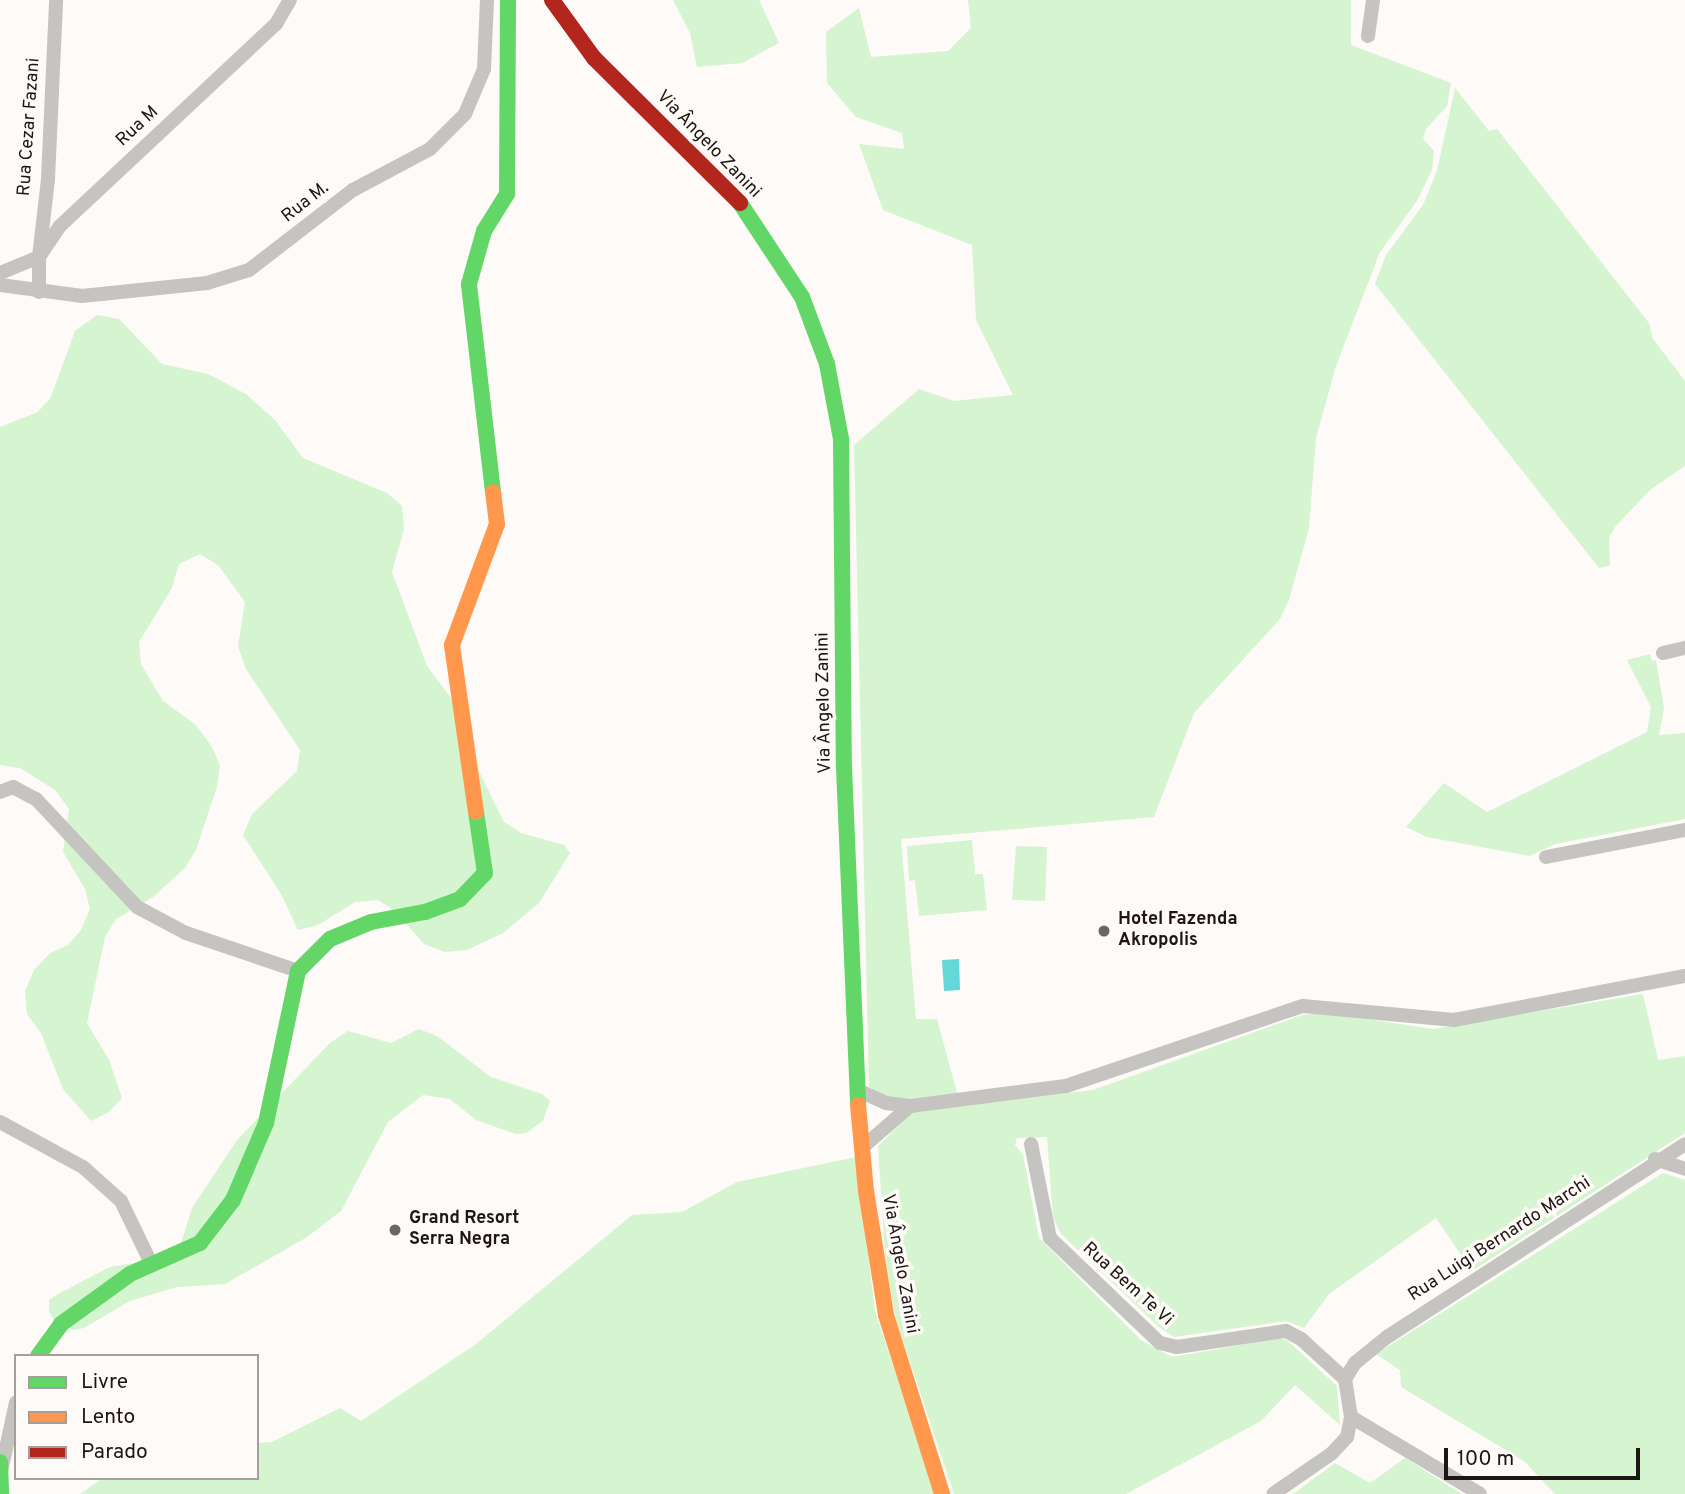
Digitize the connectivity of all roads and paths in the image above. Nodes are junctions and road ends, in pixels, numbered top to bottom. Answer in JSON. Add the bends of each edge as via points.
{"nodes":[{"id":1,"x":56,"y":0,"type":"edge"},
{"id":2,"x":290,"y":0,"type":"edge"},
{"id":3,"x":487,"y":0,"type":"edge"},
{"id":4,"x":508,"y":0,"type":"edge"},
{"id":5,"x":552,"y":0,"type":"edge"},
{"id":6,"x":1373,"y":0,"type":"edge"},
{"id":7,"x":1368,"y":36,"type":"dead end"},
{"id":8,"x":38,"y":257,"type":"junction"},
{"id":9,"x":0,"y":273,"type":"edge"},
{"id":10,"x":0,"y":285,"type":"edge"},
{"id":11,"x":39,"y":292,"type":"junction"},
{"id":12,"x":1685,"y":648,"type":"edge"},
{"id":13,"x":1663,"y":653,"type":"dead end"},
{"id":14,"x":0,"y":792,"type":"edge"},
{"id":15,"x":1685,"y":830,"type":"edge"},
{"id":16,"x":1546,"y":858,"type":"dead end"},
{"id":17,"x":298,"y":971,"type":"junction"},
{"id":18,"x":1685,"y":976,"type":"edge"},
{"id":19,"x":857,"y":1090,"type":"junction"},
{"id":20,"x":910,"y":1106,"type":"junction"},
{"id":21,"x":0,"y":1122,"type":"edge"},
{"id":22,"x":1031,"y":1144,"type":"dead end"},
{"id":23,"x":1685,"y":1144,"type":"edge"},
{"id":24,"x":864,"y":1146,"type":"junction"},
{"id":25,"x":1655,"y":1159,"type":"junction"},
{"id":26,"x":1685,"y":1169,"type":"edge"},
{"id":27,"x":152,"y":1265,"type":"junction"},
{"id":28,"x":39,"y":1354,"type":"edge"},
{"id":29,"x":1345,"y":1379,"type":"junction"},
{"id":30,"x":14,"y":1410,"type":"edge"},
{"id":31,"x":1351,"y":1416,"type":"junction"},
{"id":32,"x":1,"y":1465,"type":"edge"},
{"id":33,"x":1,"y":1494,"type":"edge"},
{"id":34,"x":942,"y":1494,"type":"edge"},
{"id":35,"x":1273,"y":1494,"type":"edge"},
{"id":36,"x":1480,"y":1494,"type":"edge"}],
"edges":[{"from":1,"to":8,"type":"street","name":"Rua Cezar Fazani","via":[[48,179]]},
{"from":2,"to":8,"type":"street","name":"Rua M","via":[[276,24],[60,226]]},
{"from":3,"to":11,"type":"street","name":"Rua M.","via":[[484,69],[465,114],[430,149],[353,190],[249,270],[207,284],[82,296]]},
{"from":4,"to":17,"type":"street","via":[[507,194],[484,232],[469,284],[497,524],[452,645],[485,873],[460,899],[425,912],[371,922],[330,939]]},
{"from":5,"to":19,"type":"street","name":"Via Ângelo Zanini","via":[[594,58],[759,226],[802,297],[827,364],[841,439],[844,767]]},
{"from":6,"to":7,"type":"street"},
{"from":8,"to":9,"type":"street"},
{"from":8,"to":11,"type":"street"},
{"from":10,"to":11,"type":"street","name":"Rua M."},
{"from":12,"to":13,"type":"street"},
{"from":14,"to":17,"type":"street","via":[[13,787],[36,799],[137,906],[186,933]]},
{"from":15,"to":16,"type":"street"},
{"from":17,"to":27,"type":"street","via":[[266,1123],[233,1200],[200,1242]]},
{"from":18,"to":20,"type":"street","via":[[1454,1020],[1303,1006],[1086,1081]]},
{"from":19,"to":20,"type":"street","via":[[886,1103]]},
{"from":19,"to":24,"type":"street","name":"Via Ângelo Zanini"},
{"from":20,"to":24,"type":"street"},
{"from":21,"to":27,"type":"street","via":[[83,1167],[121,1201]]},
{"from":22,"to":29,"type":"street","name":"Rua Bem Te Vi","via":[[1050,1238],[1160,1343],[1177,1347],[1286,1331]]},
{"from":23,"to":25,"type":"street","name":"Rua Luigi Bernardo Marchi"},
{"from":24,"to":34,"type":"street","name":"Via Ângelo Zanini","via":[[886,1315]]},
{"from":25,"to":26,"type":"street"},
{"from":25,"to":29,"type":"street","name":"Rua Luigi Bernardo Marchi","via":[[1490,1273],[1387,1337],[1355,1363]]},
{"from":27,"to":28,"type":"street","via":[[130,1274],[61,1324]]},
{"from":29,"to":31,"type":"street"},
{"from":30,"to":32,"type":"street"},
{"from":31,"to":35,"type":"street","via":[[1340,1445]]},
{"from":31,"to":36,"type":"street"},
{"from":32,"to":33,"type":"street"}]}
